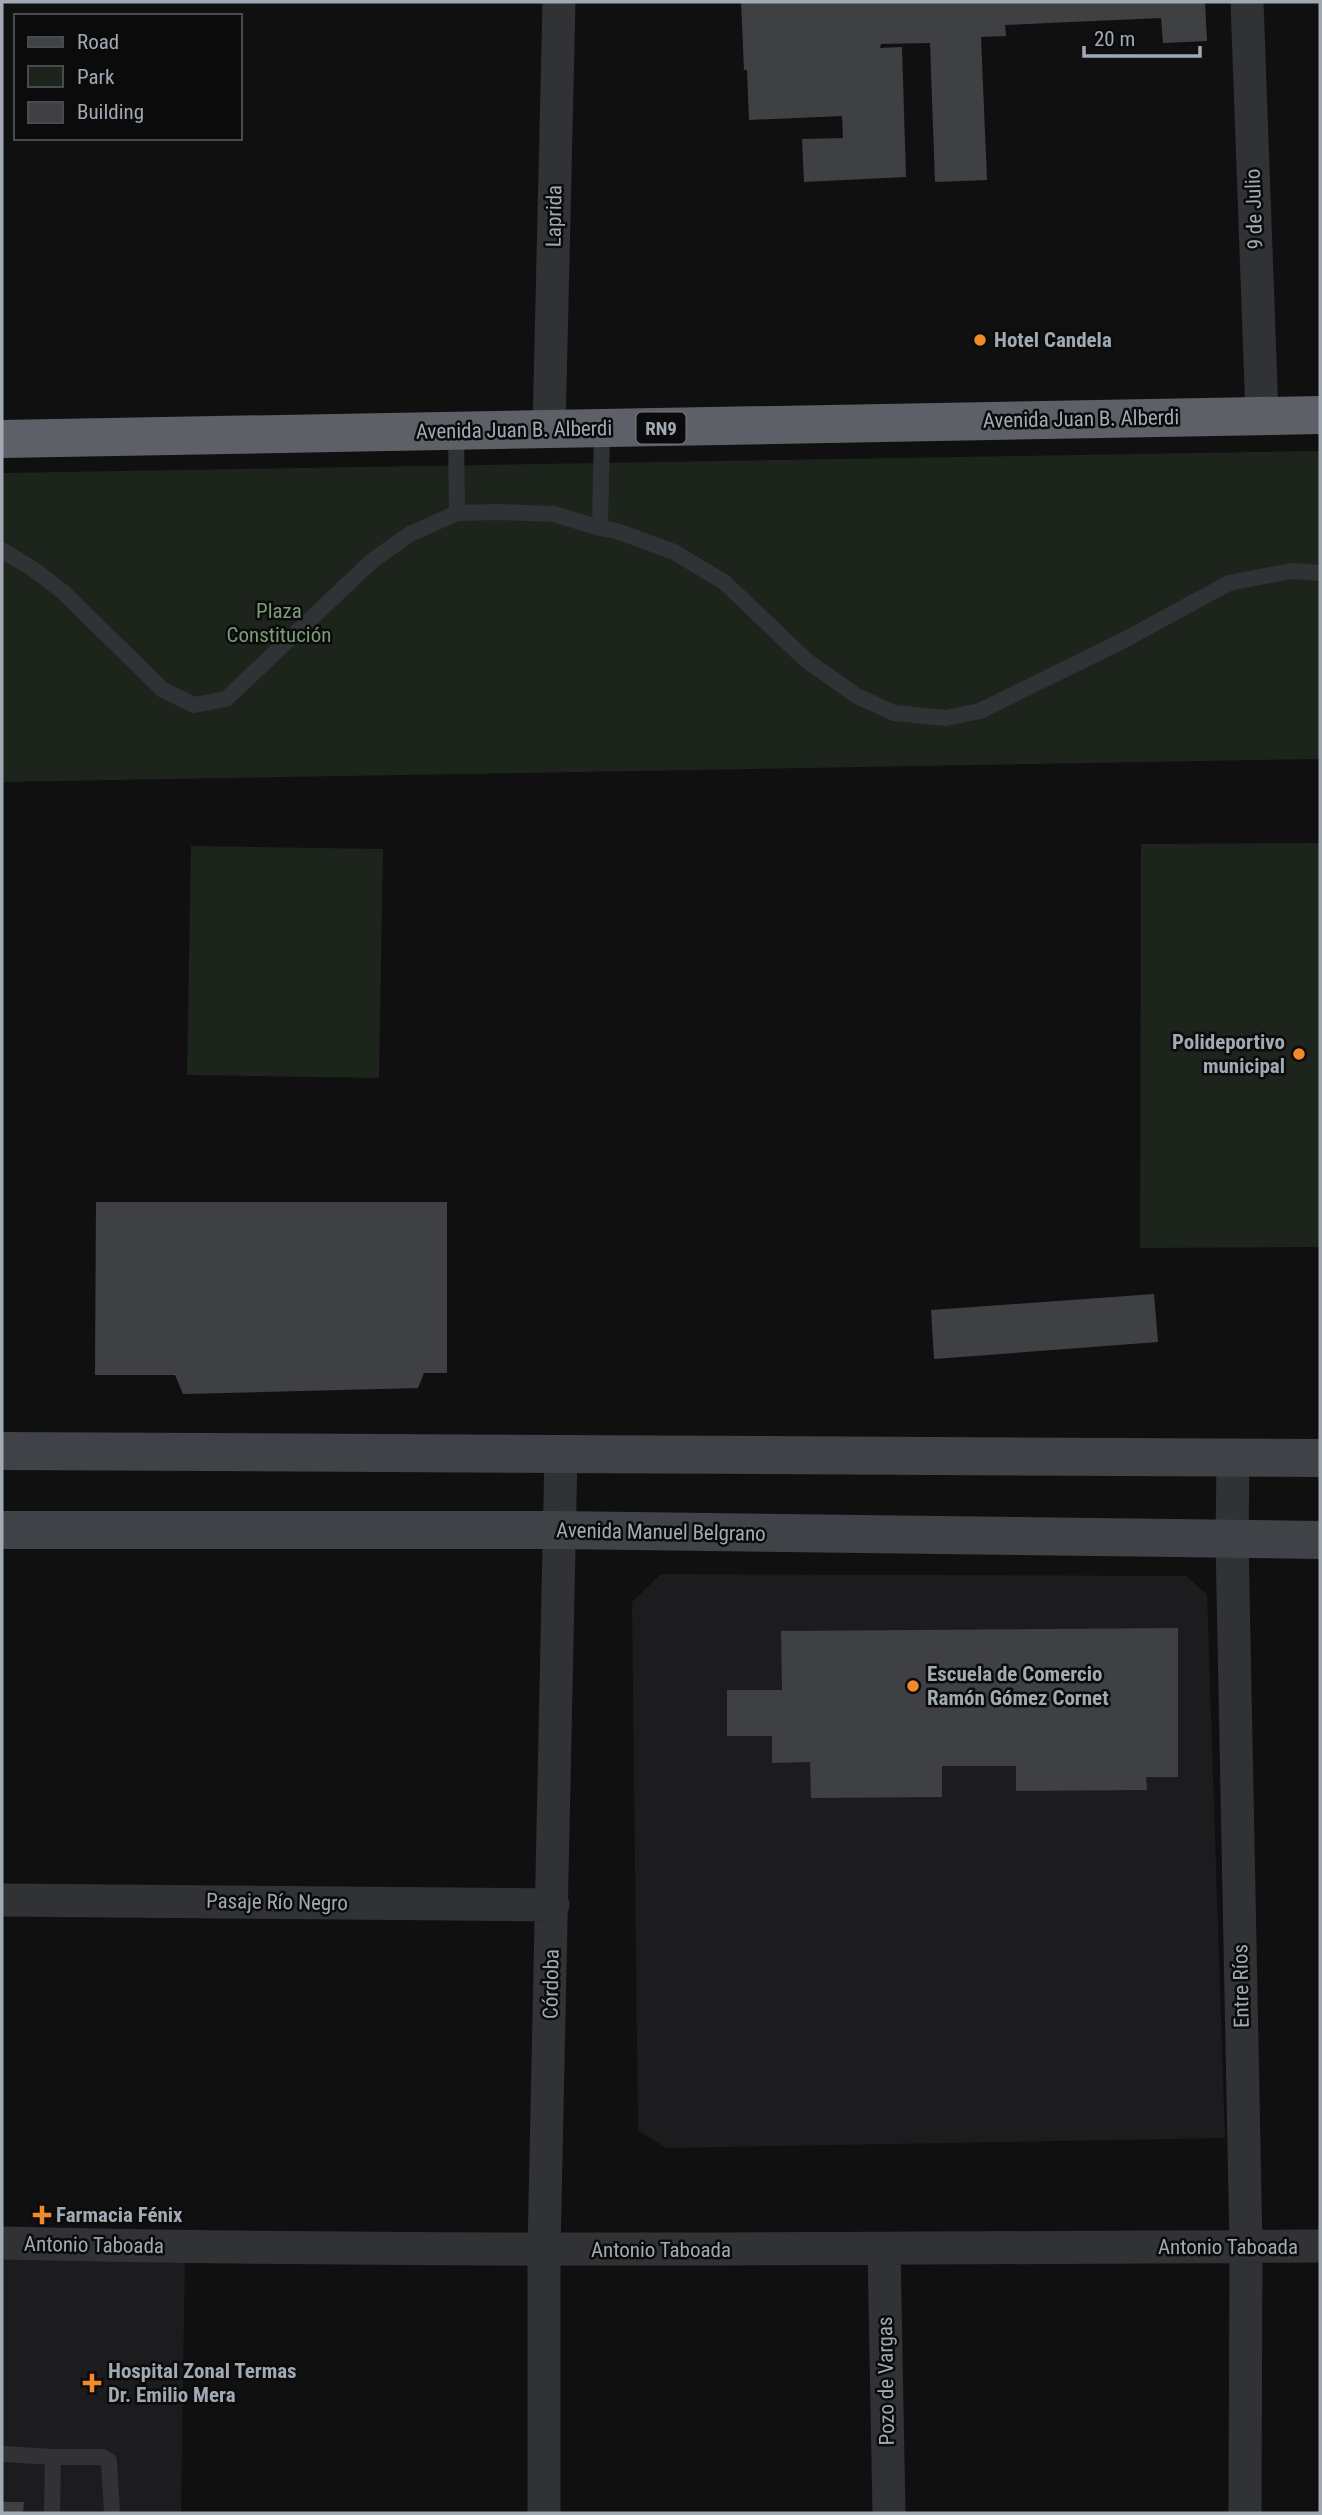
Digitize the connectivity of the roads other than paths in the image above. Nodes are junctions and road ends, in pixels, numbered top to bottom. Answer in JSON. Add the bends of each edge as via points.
{"nodes":[{"id":1,"x":559,"y":2,"type":"edge"},
{"id":2,"x":1247,"y":2,"type":"edge"},
{"id":3,"x":1262,"y":415,"type":"junction"},
{"id":4,"x":1320,"y":415,"type":"edge"},
{"id":5,"x":602,"y":429,"type":"junction"},
{"id":6,"x":549,"y":430,"type":"junction"},
{"id":7,"x":456,"y":432,"type":"junction"},
{"id":8,"x":2,"y":439,"type":"edge"},
{"id":9,"x":457,"y":513,"type":"junction"},
{"id":10,"x":600,"y":528,"type":"junction"},
{"id":11,"x":2,"y":550,"type":"edge"},
{"id":12,"x":1320,"y":573,"type":"edge"},
{"id":13,"x":2,"y":1451,"type":"edge"},
{"id":14,"x":561,"y":1454,"type":"junction"},
{"id":15,"x":1233,"y":1458,"type":"junction"},
{"id":16,"x":1320,"y":1458,"type":"edge"},
{"id":17,"x":2,"y":1530,"type":"edge"},
{"id":18,"x":559,"y":1530,"type":"junction"},
{"id":19,"x":1232,"y":1539,"type":"junction"},
{"id":20,"x":1320,"y":1540,"type":"edge"},
{"id":21,"x":2,"y":1900,"type":"edge"},
{"id":22,"x":552,"y":1905,"type":"junction"},
{"id":23,"x":2,"y":2243,"type":"edge"},
{"id":24,"x":1246,"y":2246,"type":"junction"},
{"id":25,"x":1320,"y":2246,"type":"edge"},
{"id":26,"x":884,"y":2249,"type":"junction"},
{"id":27,"x":544,"y":2250,"type":"junction"},
{"id":28,"x":2,"y":2454,"type":"edge"},
{"id":29,"x":53,"y":2457,"type":"junction"},
{"id":30,"x":52,"y":2513,"type":"edge"},
{"id":31,"x":112,"y":2513,"type":"edge"},
{"id":32,"x":544,"y":2513,"type":"edge"},
{"id":33,"x":889,"y":2513,"type":"edge"},
{"id":34,"x":1245,"y":2513,"type":"edge"}],
"edges":[{"from":1,"to":6,"type":"street","name":"Laprida"},
{"from":2,"to":3,"type":"street","name":"9 de Julio"},
{"from":3,"to":4,"type":"highway","name":"Avenida Juan B. Alberdi","number":"RN9"},
{"from":3,"to":5,"type":"highway","name":"Avenida Juan B. Alberdi","number":"RN9"},
{"from":5,"to":6,"type":"highway","name":"Avenida Juan B. Alberdi","number":"RN9"},
{"from":5,"to":10,"type":"lane"},
{"from":6,"to":7,"type":"highway","name":"Avenida Juan B. Alberdi","number":"RN9"},
{"from":7,"to":8,"type":"highway","name":"Avenida Juan B. Alberdi","number":"RN9"},
{"from":7,"to":9,"type":"lane"},
{"from":9,"to":10,"type":"lane","via":[[554,514]]},
{"from":9,"to":11,"type":"lane","via":[[410,534],[373,560],[226,699],[194,705],[163,690],[62,591]]},
{"from":10,"to":12,"type":"lane","via":[[674,552],[724,582],[807,661],[857,696],[894,713],[946,718],[980,711],[1229,583],[1291,571]]},
{"from":13,"to":14,"type":"street"},
{"from":14,"to":15,"type":"street"},
{"from":14,"to":18,"type":"street","name":"Córdoba"},
{"from":15,"to":16,"type":"street"},
{"from":15,"to":19,"type":"street","name":"Entre Ríos"},
{"from":17,"to":18,"type":"street","name":"Avenida Manuel Belgrano"},
{"from":18,"to":19,"type":"street","name":"Avenida Manuel Belgrano"},
{"from":18,"to":22,"type":"street","name":"Córdoba"},
{"from":19,"to":20,"type":"street","name":"Avenida Manuel Belgrano"},
{"from":19,"to":24,"type":"street","name":"Entre Ríos"},
{"from":21,"to":22,"type":"street","name":"Pasaje Río Negro"},
{"from":22,"to":27,"type":"street","name":"Córdoba"},
{"from":23,"to":27,"type":"street","name":"Antonio Taboada"},
{"from":24,"to":25,"type":"street","name":"Antonio Taboada"},
{"from":24,"to":26,"type":"street","name":"Antonio Taboada"},
{"from":24,"to":34,"type":"street","name":"Entre Ríos"},
{"from":26,"to":27,"type":"street","name":"Antonio Taboada"},
{"from":26,"to":33,"type":"street","name":"Pozo de Vargas"},
{"from":27,"to":32,"type":"street","name":"Córdoba"},
{"from":28,"to":29,"type":"lane"},
{"from":29,"to":30,"type":"lane"},
{"from":29,"to":31,"type":"lane","via":[[110,2461]]}]}
